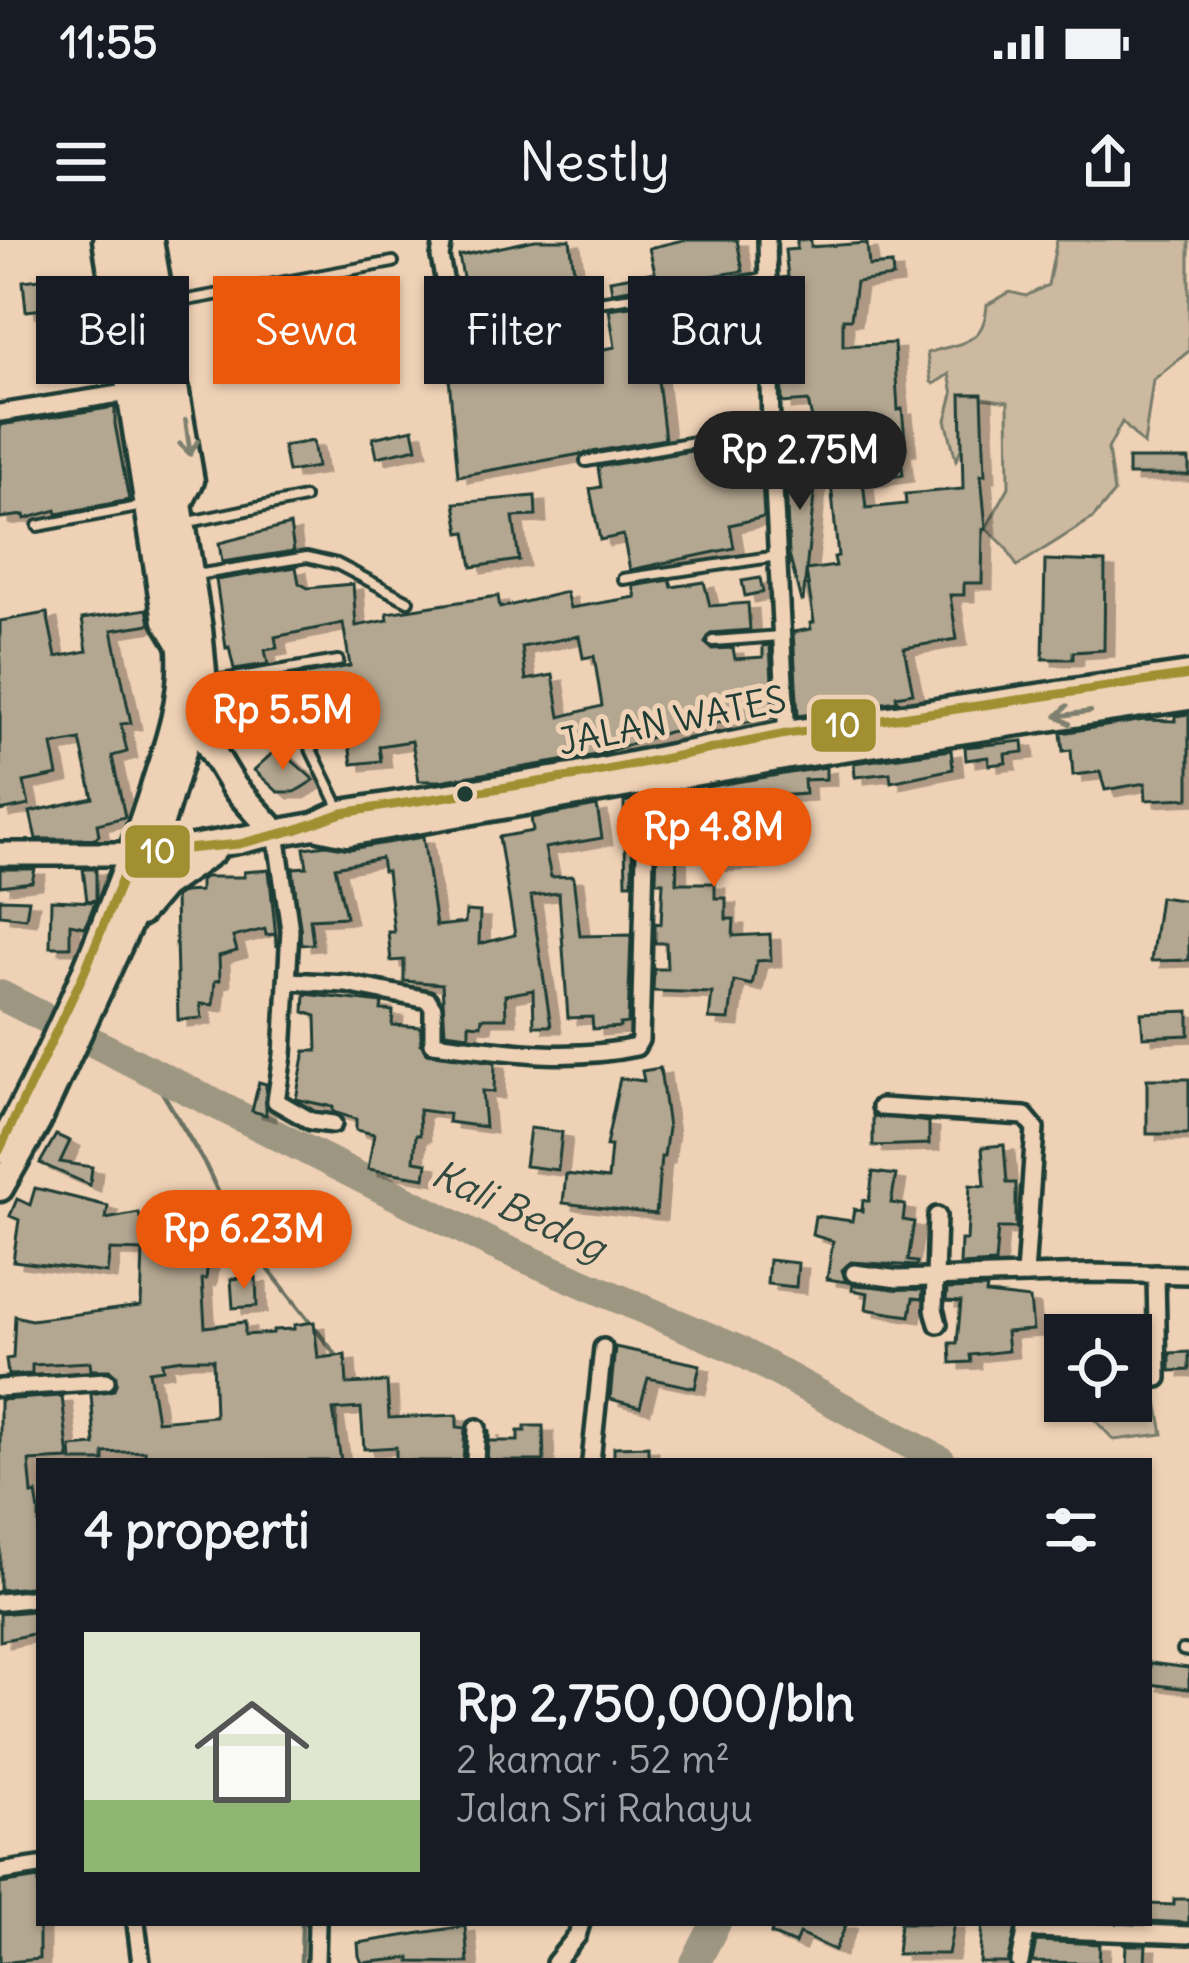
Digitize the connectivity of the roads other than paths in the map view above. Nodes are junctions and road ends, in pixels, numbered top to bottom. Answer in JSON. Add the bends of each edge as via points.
{"nodes":[{"id":1,"x":103,"y":240,"type":"edge"},
{"id":2,"x":118,"y":240,"type":"edge"},
{"id":3,"x":137,"y":240,"type":"edge"},
{"id":4,"x":152,"y":240,"type":"edge"},
{"id":5,"x":443,"y":240,"type":"edge"},
{"id":6,"x":767,"y":240,"type":"edge"},
{"id":7,"x":393,"y":262,"type":"dead end"},
{"id":8,"x":127,"y":276,"type":"edge"},
{"id":9,"x":139,"y":276,"type":"edge"},
{"id":10,"x":159,"y":276,"type":"edge"},
{"id":11,"x":444,"y":276,"type":"edge"},
{"id":12,"x":770,"y":276,"type":"edge"},
{"id":13,"x":189,"y":299,"type":"edge"},
{"id":14,"x":148,"y":384,"type":"edge"},
{"id":15,"x":153,"y":384,"type":"edge"},
{"id":16,"x":177,"y":384,"type":"edge"},
{"id":17,"x":771,"y":384,"type":"edge"},
{"id":18,"x":126,"y":393,"type":"junction"},
{"id":19,"x":0,"y":413,"type":"edge"},
{"id":20,"x":771,"y":429,"type":"junction"},
{"id":21,"x":586,"y":461,"type":"dead end"},
{"id":22,"x":304,"y":498,"type":"dead end"},
{"id":23,"x":144,"y":506,"type":"junction"},
{"id":24,"x":181,"y":516,"type":"junction"},
{"id":25,"x":38,"y":526,"type":"dead end"},
{"id":26,"x":779,"y":555,"type":"junction"},
{"id":27,"x":189,"y":576,"type":"junction"},
{"id":28,"x":623,"y":579,"type":"dead end"},
{"id":29,"x":409,"y":601,"type":"dead end"},
{"id":30,"x":782,"y":636,"type":"junction"},
{"id":31,"x":713,"y":641,"type":"dead end"},
{"id":32,"x":182,"y":650,"type":"junction"},
{"id":33,"x":338,"y":661,"type":"dead end"},
{"id":34,"x":1189,"y":675,"type":"edge"},
{"id":35,"x":193,"y":684,"type":"junction"},
{"id":36,"x":1189,"y":697,"type":"edge"},
{"id":37,"x":184,"y":722,"type":"junction"},
{"id":38,"x":788,"y":745,"type":"junction"},
{"id":39,"x":210,"y":746,"type":"junction"},
{"id":40,"x":647,"y":782,"type":"junction"},
{"id":41,"x":345,"y":823,"type":"junction"},
{"id":42,"x":276,"y":833,"type":"junction"},
{"id":43,"x":226,"y":844,"type":"junction"},
{"id":44,"x":0,"y":854,"type":"edge"},
{"id":45,"x":143,"y":855,"type":"junction"},
{"id":46,"x":121,"y":943,"type":"junction"},
{"id":47,"x":96,"y":972,"type":"junction"},
{"id":48,"x":289,"y":981,"type":"junction"},
{"id":49,"x":881,"y":1107,"type":"dead end"},
{"id":50,"x":30,"y":1112,"type":"junction"},
{"id":51,"x":333,"y":1124,"type":"dead end"},
{"id":52,"x":4,"y":1134,"type":"edge"},
{"id":53,"x":0,"y":1188,"type":"edge"},
{"id":54,"x":937,"y":1216,"type":"dead end"},
{"id":55,"x":854,"y":1274,"type":"dead end"},
{"id":56,"x":1156,"y":1274,"type":"junction"},
{"id":57,"x":1025,"y":1275,"type":"junction"},
{"id":58,"x":1189,"y":1275,"type":"edge"},
{"id":59,"x":934,"y":1276,"type":"junction"},
{"id":60,"x":938,"y":1324,"type":"dead end"},
{"id":61,"x":603,"y":1348,"type":"dead end"},
{"id":62,"x":1158,"y":1378,"type":"dead end"},
{"id":63,"x":106,"y":1382,"type":"dead end"},
{"id":64,"x":0,"y":1388,"type":"edge"},
{"id":65,"x":477,"y":1428,"type":"dead end"},
{"id":66,"x":476,"y":1458,"type":"edge"},
{"id":67,"x":591,"y":1458,"type":"edge"},
{"id":68,"x":36,"y":1598,"type":"edge"},
{"id":69,"x":0,"y":1602,"type":"edge"},
{"id":70,"x":36,"y":1866,"type":"edge"},
{"id":71,"x":0,"y":1872,"type":"edge"},
{"id":72,"x":136,"y":1926,"type":"edge"},
{"id":73,"x":317,"y":1926,"type":"edge"},
{"id":74,"x":580,"y":1926,"type":"edge"},
{"id":75,"x":1189,"y":1935,"type":"edge"},
{"id":76,"x":141,"y":1963,"type":"edge"},
{"id":77,"x":316,"y":1963,"type":"edge"},
{"id":78,"x":555,"y":1963,"type":"edge"},
{"id":79,"x":1020,"y":1963,"type":"edge"}],
"edges":[{"from":1,"to":18,"type":"street"},
{"from":2,"to":8,"type":"main road"},
{"from":3,"to":9,"type":"main road"},
{"from":4,"to":10,"type":"street"},
{"from":5,"to":11,"type":"street"},
{"from":6,"to":12,"type":"street"},
{"from":7,"to":13,"type":"lane"},
{"from":14,"to":32,"type":"main road"},
{"from":15,"to":24,"type":"main road"},
{"from":16,"to":24,"type":"street","one_way":true,"via":[[194,482]]},
{"from":17,"to":20,"type":"street"},
{"from":18,"to":19,"type":"street"},
{"from":18,"to":23,"type":"street"},
{"from":20,"to":21,"type":"lane"},
{"from":20,"to":26,"type":"street"},
{"from":22,"to":24,"type":"lane"},
{"from":23,"to":25,"type":"lane"},
{"from":23,"to":32,"type":"street","via":[[163,621]]},
{"from":24,"to":27,"type":"main road"},
{"from":26,"to":28,"type":"lane"},
{"from":26,"to":30,"type":"street"},
{"from":27,"to":29,"type":"lane","via":[[307,557]]},
{"from":27,"to":35,"type":"main road"},
{"from":30,"to":31,"type":"lane"},
{"from":30,"to":38,"type":"street"},
{"from":32,"to":35,"type":"main road"},
{"from":33,"to":35,"type":"lane"},
{"from":34,"to":38,"type":"main road","name":"JALAN WATES"},
{"from":35,"to":37,"type":"main road"},
{"from":36,"to":38,"type":"main road","name":"JALAN WATES","one_way":true},
{"from":37,"to":39,"type":"main road"},
{"from":37,"to":45,"type":"main road"},
{"from":38,"to":40,"type":"main road","name":"JALAN WATES"},
{"from":38,"to":41,"type":"main road","name":"JALAN WATES","via":[[577,776]]},
{"from":39,"to":41,"type":"lane","via":[[304,734]]},
{"from":39,"to":42,"type":"main road"},
{"from":40,"to":41,"type":"main road","name":"JALAN WATES"},
{"from":40,"to":48,"type":"street","via":[[636,1046],[540,1057],[433,1043],[428,1000]]},
{"from":41,"to":42,"type":"main road","name":"JALAN WATES"},
{"from":42,"to":43,"type":"main road","name":"JALAN WATES"},
{"from":42,"to":48,"type":"street"},
{"from":43,"to":45,"type":"main road","name":"JALAN WATES"},
{"from":43,"to":46,"type":"main road","via":[[163,886]]},
{"from":44,"to":45,"type":"main road"},
{"from":45,"to":46,"type":"main road"},
{"from":45,"to":47,"type":"main road"},
{"from":46,"to":47,"type":"main road"},
{"from":47,"to":50,"type":"main road"},
{"from":48,"to":51,"type":"street","via":[[276,1101]]},
{"from":49,"to":57,"type":"street","via":[[1032,1121]]},
{"from":50,"to":52,"type":"main road"},
{"from":50,"to":53,"type":"main road"},
{"from":54,"to":59,"type":"street"},
{"from":55,"to":59,"type":"street"},
{"from":56,"to":57,"type":"street"},
{"from":56,"to":58,"type":"street"},
{"from":56,"to":62,"type":"street"},
{"from":57,"to":59,"type":"street"},
{"from":59,"to":60,"type":"street"},
{"from":61,"to":67,"type":"street"},
{"from":63,"to":64,"type":"street"},
{"from":65,"to":66,"type":"street"},
{"from":68,"to":69,"type":"street"},
{"from":70,"to":71,"type":"street"},
{"from":72,"to":76,"type":"street"},
{"from":73,"to":77,"type":"street"},
{"from":74,"to":78,"type":"street"},
{"from":75,"to":79,"type":"street","via":[[1034,1929],[1026,1931]]}]}
